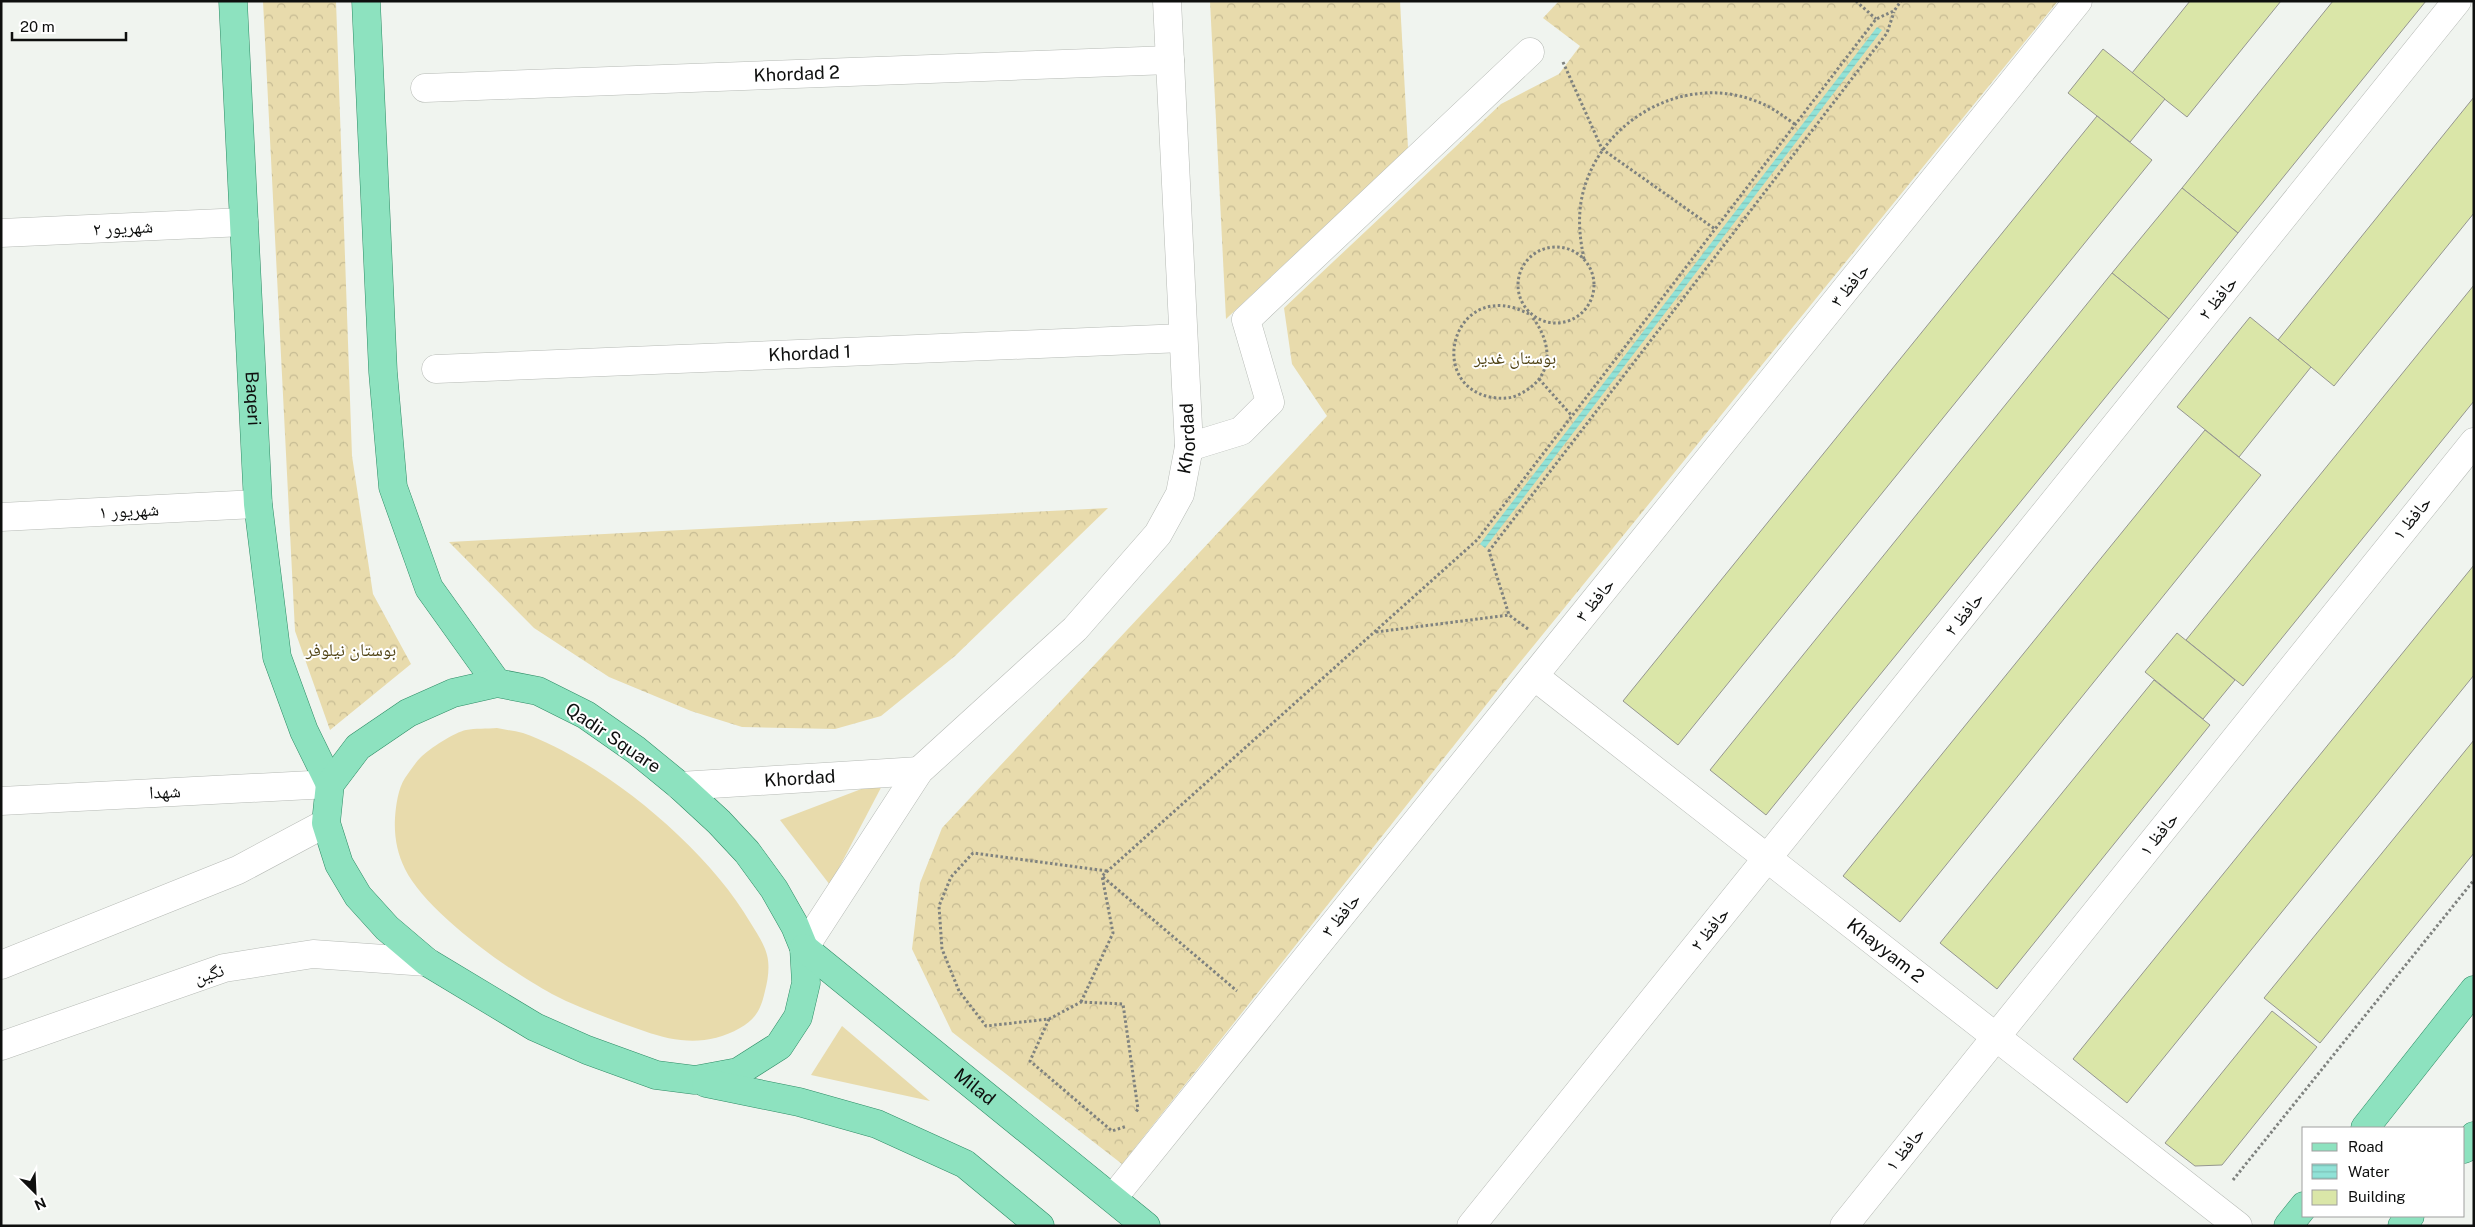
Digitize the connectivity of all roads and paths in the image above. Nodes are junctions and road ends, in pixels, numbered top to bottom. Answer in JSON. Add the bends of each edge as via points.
{"nodes":[{"id":1,"x":233,"y":1,"type":"edge"},
{"id":2,"x":366,"y":1,"type":"edge"},
{"id":3,"x":1167,"y":1,"type":"edge"},
{"id":4,"x":1856,"y":1,"type":"edge"},
{"id":5,"x":1901,"y":1,"type":"edge"},
{"id":6,"x":2078,"y":1,"type":"edge"},
{"id":7,"x":2457,"y":1,"type":"edge"},
{"id":8,"x":1894,"y":11,"type":"junction"},
{"id":9,"x":1876,"y":19,"type":"junction"},
{"id":10,"x":1530,"y":52,"type":"joint"},
{"id":11,"x":1170,"y":60,"type":"junction"},
{"id":12,"x":425,"y":88,"type":"dead end"},
{"id":13,"x":1796,"y":125,"type":"junction"},
{"id":14,"x":1602,"y":149,"type":"junction"},
{"id":15,"x":244,"y":222,"type":"junction"},
{"id":16,"x":1715,"y":229,"type":"junction"},
{"id":17,"x":1,"y":233,"type":"edge"},
{"id":18,"x":1584,"y":258,"type":"junction"},
{"id":19,"x":1529,"y":314,"type":"junction"},
{"id":20,"x":1533,"y":318,"type":"junction"},
{"id":21,"x":1184,"y":338,"type":"junction"},
{"id":22,"x":436,"y":369,"type":"dead end"},
{"id":23,"x":1539,"y":379,"type":"junction"},
{"id":24,"x":1572,"y":416,"type":"junction"},
{"id":25,"x":2474,"y":442,"type":"edge"},
{"id":26,"x":1189,"y":447,"type":"junction"},
{"id":27,"x":258,"y":504,"type":"junction"},
{"id":28,"x":1,"y":517,"type":"edge"},
{"id":29,"x":1509,"y":615,"type":"junction"},
{"id":30,"x":1374,"y":632,"type":"junction"},
{"id":31,"x":1555,"y":649,"type":"junction"},
{"id":32,"x":1534,"y":676,"type":"junction"},
{"id":33,"x":497,"y":683,"type":"junction"},
{"id":34,"x":919,"y":771,"type":"junction"},
{"id":35,"x":330,"y":784,"type":"junction"},
{"id":36,"x":680,"y":786,"type":"junction"},
{"id":37,"x":1,"y":801,"type":"edge"},
{"id":38,"x":326,"y":822,"type":"junction"},
{"id":39,"x":1767,"y":858,"type":"junction"},
{"id":40,"x":1107,"y":871,"type":"junction"},
{"id":41,"x":1102,"y":876,"type":"junction"},
{"id":42,"x":2474,"y":880,"type":"edge"},
{"id":43,"x":804,"y":948,"type":"junction"},
{"id":44,"x":426,"y":962,"type":"junction"},
{"id":45,"x":1,"y":965,"type":"edge"},
{"id":46,"x":2474,"y":990,"type":"edge"},
{"id":47,"x":1081,"y":1002,"type":"junction"},
{"id":48,"x":1262,"y":1013,"type":"junction"},
{"id":49,"x":1049,"y":1019,"type":"junction"},
{"id":50,"x":1995,"y":1037,"type":"junction"},
{"id":51,"x":1,"y":1046,"type":"edge"},
{"id":52,"x":695,"y":1080,"type":"junction"},
{"id":53,"x":2366,"y":1127,"type":"edge"},
{"id":54,"x":1113,"y":1198,"type":"junction"},
{"id":55,"x":2213,"y":1206,"type":"junction"},
{"id":56,"x":2302,"y":1208,"type":"edge"},
{"id":57,"x":1040,"y":1226,"type":"edge"},
{"id":58,"x":1146,"y":1226,"type":"edge"},
{"id":59,"x":1471,"y":1226,"type":"edge"},
{"id":60,"x":1844,"y":1226,"type":"edge"},
{"id":61,"x":2238,"y":1226,"type":"edge"},
{"id":62,"x":2288,"y":1226,"type":"edge"}],
"edges":[{"from":1,"to":15,"type":"main road","name":"Baqeri"},
{"from":2,"to":33,"type":"main road","via":[[383,372],[393,487],[429,588]]},
{"from":3,"to":11,"type":"street","name":"Khordad"},
{"from":4,"to":9,"type":"path"},
{"from":5,"to":8,"type":"path"},
{"from":6,"to":31,"type":"street","name":"حافظ ۳"},
{"from":7,"to":39,"type":"street","name":"حافظ ۲"},
{"from":8,"to":9,"type":"path"},
{"from":8,"to":29,"type":"path","via":[[1887,33],[1489,551]]},
{"from":9,"to":13,"type":"path"},
{"from":10,"to":14,"type":"path","via":[[1561,58]]},
{"from":10,"to":26,"type":"street","via":[[1246,320],[1270,402],[1242,431]]},
{"from":11,"to":12,"type":"street","name":"Khordad 2"},
{"from":11,"to":21,"type":"street","name":"Khordad"},
{"from":13,"to":14,"type":"path","via":[[1753,100],[1697,93],[1670,99],[1644,111],[1621,128]]},
{"from":13,"to":16,"type":"path"},
{"from":14,"to":16,"type":"path"},
{"from":14,"to":18,"type":"path","via":[[1589,174],[1581,202],[1579,230]]},
{"from":15,"to":17,"type":"street","name":"شهریور ۲"},
{"from":15,"to":27,"type":"main road","name":"Baqeri"},
{"from":16,"to":24,"type":"path"},
{"from":18,"to":19,"type":"path","via":[[1571,250],[1556,247],[1541,250],[1529,258],[1521,271],[1518,286],[1521,301]]},
{"from":18,"to":20,"type":"path","via":[[1595,281],[1594,293],[1582,314],[1558,324]]},
{"from":19,"to":20,"type":"path"},
{"from":19,"to":23,"type":"path","via":[[1499,304],[1470,316],[1454,343],[1454,359],[1459,374],[1469,386],[1482,395],[1498,399],[1514,397]]},
{"from":20,"to":23,"type":"path","via":[[1543,331],[1548,347],[1546,364]]},
{"from":21,"to":22,"type":"street","name":"Khordad 1"},
{"from":21,"to":26,"type":"street","name":"Khordad"},
{"from":23,"to":24,"type":"path"},
{"from":24,"to":30,"type":"path","via":[[1477,540]]},
{"from":25,"to":50,"type":"street","name":"حافظ ۱"},
{"from":26,"to":34,"type":"street","name":"Khordad","via":[[1180,494],[1158,534],[1075,629]]},
{"from":27,"to":28,"type":"street","name":"شهریور ۱"},
{"from":27,"to":35,"type":"main road","name":"Baqeri","via":[[278,657],[304,732]]},
{"from":29,"to":30,"type":"path"},
{"from":29,"to":31,"type":"path"},
{"from":30,"to":40,"type":"path"},
{"from":31,"to":32,"type":"street","name":"حافظ ۳"},
{"from":32,"to":39,"type":"street","name":"Khayyam 2"},
{"from":32,"to":48,"type":"street","name":"حافظ ۳"},
{"from":33,"to":35,"type":"main road","name":"Qadir Square","via":[[453,693],[408,713],[358,747]]},
{"from":33,"to":36,"type":"main road","name":"Qadir Square","via":[[538,691],[586,715]]},
{"from":34,"to":36,"type":"street","name":"Khordad"},
{"from":34,"to":43,"type":"street","name":"Khordad"},
{"from":35,"to":37,"type":"street","name":"شهدا"},
{"from":35,"to":38,"type":"main road","name":"Qadir Square"},
{"from":36,"to":43,"type":"main road","name":"Qadir Square","via":[[747,852],[778,896]]},
{"from":38,"to":44,"type":"main road","name":"Qadir Square","via":[[340,864],[358,896],[387,928]]},
{"from":38,"to":45,"type":"street","via":[[238,870]]},
{"from":39,"to":50,"type":"street","name":"Khayyam 2"},
{"from":39,"to":59,"type":"street","name":"حافظ ۲"},
{"from":40,"to":41,"type":"path"},
{"from":40,"to":49,"type":"path","via":[[973,853],[951,877],[939,906],[942,949],[959,991],[986,1026]]},
{"from":41,"to":47,"type":"path","via":[[1113,933]]},
{"from":41,"to":48,"type":"path"},
{"from":42,"to":55,"type":"path"},
{"from":43,"to":52,"type":"main road","name":"Qadir Square","via":[[806,982],[798,1017],[778,1046],[738,1072]]},
{"from":43,"to":54,"type":"main road","name":"Milad"},
{"from":44,"to":51,"type":"street","name":"نگین","via":[[313,954],[224,968]]},
{"from":44,"to":52,"type":"main road","name":"Qadir Square","via":[[535,1028],[656,1075]]},
{"from":46,"to":53,"type":"main road"},
{"from":47,"to":49,"type":"path"},
{"from":47,"to":49,"type":"path","via":[[1123,1004],[1138,1109],[1127,1126],[1112,1131],[1030,1061]]},
{"from":48,"to":54,"type":"street","name":"حافظ ۳"},
{"from":50,"to":55,"type":"street","name":"Khayyam 2"},
{"from":50,"to":60,"type":"street","name":"حافظ ۱"},
{"from":52,"to":57,"type":"main road","via":[[799,1102],[877,1124],[965,1164]]},
{"from":54,"to":58,"type":"main road","name":"Milad"},
{"from":55,"to":61,"type":"street","name":"Khayyam 2"},
{"from":56,"to":62,"type":"main road"}]}
